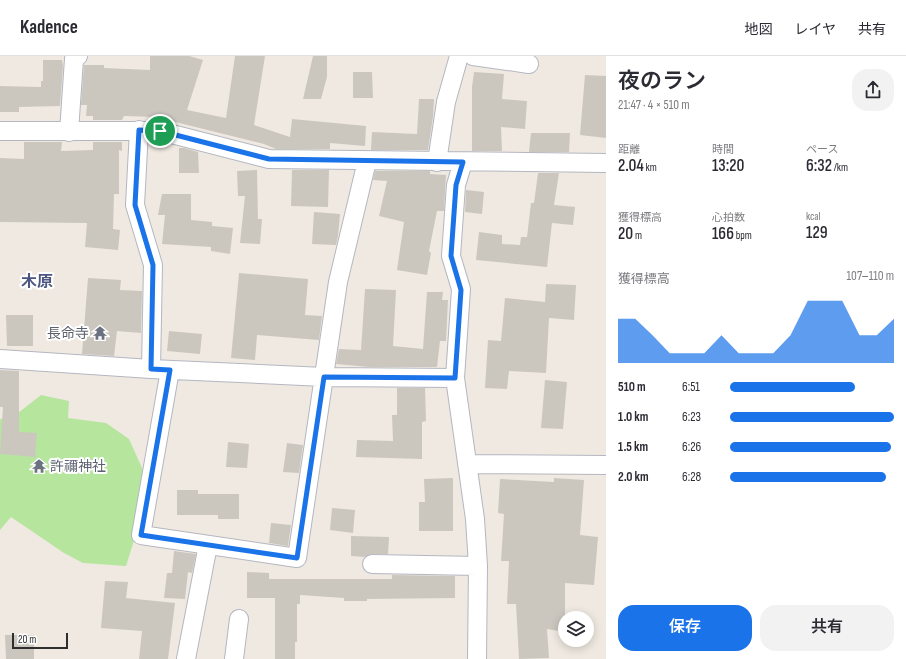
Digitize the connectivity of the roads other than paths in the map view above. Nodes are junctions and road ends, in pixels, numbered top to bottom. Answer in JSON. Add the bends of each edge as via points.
{"nodes":[{"id":1,"x":78,"y":56,"type":"edge"},
{"id":2,"x":459,"y":56,"type":"edge"},
{"id":3,"x":473,"y":56,"type":"edge"},
{"id":4,"x":529,"y":64,"type":"dead end"},
{"id":5,"x":139,"y":130,"type":"junction"},
{"id":6,"x":0,"y":131,"type":"edge"},
{"id":7,"x":69,"y":132,"type":"junction"},
{"id":8,"x":367,"y":161,"type":"junction"},
{"id":9,"x":437,"y":162,"type":"junction"},
{"id":10,"x":463,"y":162,"type":"junction"},
{"id":11,"x":606,"y":163,"type":"edge"},
{"id":12,"x":0,"y":359,"type":"edge"},
{"id":13,"x":151,"y":369,"type":"junction"},
{"id":14,"x":170,"y":370,"type":"junction"},
{"id":15,"x":324,"y":377,"type":"junction"},
{"id":16,"x":455,"y":378,"type":"junction"},
{"id":17,"x":467,"y":464,"type":"junction"},
{"id":18,"x":606,"y":465,"type":"edge"},
{"id":19,"x":208,"y":545,"type":"junction"},
{"id":20,"x":372,"y":564,"type":"dead end"},
{"id":21,"x":478,"y":566,"type":"junction"},
{"id":22,"x":239,"y":619,"type":"dead end"},
{"id":23,"x":186,"y":659,"type":"edge"},
{"id":24,"x":234,"y":659,"type":"edge"},
{"id":25,"x":477,"y":659,"type":"edge"}],
"edges":[{"from":1,"to":7,"type":"street","via":[[74,59]]},
{"from":2,"to":9,"type":"street","via":[[446,102]]},
{"from":3,"to":4,"type":"street"},
{"from":5,"to":7,"type":"street"},
{"from":5,"to":8,"type":"street","via":[[160,131],[269,159]]},
{"from":5,"to":13,"type":"street","via":[[135,205],[153,265]]},
{"from":6,"to":7,"type":"street"},
{"from":8,"to":9,"type":"street"},
{"from":8,"to":15,"type":"street","via":[[338,282]]},
{"from":9,"to":10,"type":"street"},
{"from":10,"to":11,"type":"street"},
{"from":10,"to":16,"type":"street","via":[[456,185],[451,256],[461,290]]},
{"from":12,"to":13,"type":"street"},
{"from":13,"to":14,"type":"street"},
{"from":14,"to":15,"type":"street"},
{"from":14,"to":19,"type":"street","via":[[141,535]]},
{"from":15,"to":16,"type":"street"},
{"from":15,"to":19,"type":"street","via":[[297,558]]},
{"from":16,"to":17,"type":"street"},
{"from":17,"to":18,"type":"street"},
{"from":17,"to":21,"type":"street","via":[[475,519]]},
{"from":19,"to":23,"type":"street"},
{"from":20,"to":21,"type":"street"},
{"from":21,"to":25,"type":"street"},
{"from":22,"to":24,"type":"street"}]}
